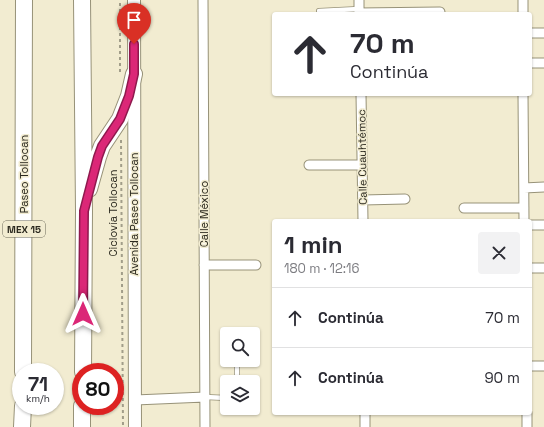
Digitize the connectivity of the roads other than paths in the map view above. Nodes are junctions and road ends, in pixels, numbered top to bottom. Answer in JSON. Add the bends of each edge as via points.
{"nodes":[{"id":1,"x":14,"y":0,"type":"edge"},
{"id":2,"x":24,"y":0,"type":"edge"},
{"id":3,"x":82,"y":0,"type":"edge"},
{"id":4,"x":134,"y":0,"type":"edge"},
{"id":5,"x":203,"y":0,"type":"edge"},
{"id":6,"x":523,"y":0,"type":"edge"},
{"id":7,"x":359,"y":9,"type":"edge"},
{"id":8,"x":319,"y":10,"type":"dead end"},
{"id":9,"x":440,"y":12,"type":"dead end"},
{"id":10,"x":523,"y":12,"type":"edge"},
{"id":11,"x":532,"y":33,"type":"edge"},
{"id":12,"x":544,"y":33,"type":"edge"},
{"id":13,"x":532,"y":63,"type":"edge"},
{"id":14,"x":544,"y":63,"type":"edge"},
{"id":15,"x":127,"y":77,"type":"junction"},
{"id":16,"x":25,"y":85,"type":"junction"},
{"id":17,"x":361,"y":96,"type":"edge"},
{"id":18,"x":523,"y":96,"type":"edge"},
{"id":19,"x":362,"y":164,"type":"junction"},
{"id":20,"x":309,"y":165,"type":"dead end"},
{"id":21,"x":544,"y":187,"type":"edge"},
{"id":22,"x":524,"y":188,"type":"junction"},
{"id":23,"x":405,"y":199,"type":"dead end"},
{"id":24,"x":363,"y":200,"type":"junction"},
{"id":25,"x":464,"y":208,"type":"dead end"},
{"id":26,"x":524,"y":208,"type":"junction"},
{"id":27,"x":84,"y":211,"type":"junction"},
{"id":28,"x":363,"y":219,"type":"edge"},
{"id":29,"x":524,"y":219,"type":"edge"},
{"id":30,"x":532,"y":225,"type":"edge"},
{"id":31,"x":544,"y":225,"type":"edge"},
{"id":32,"x":204,"y":265,"type":"junction"},
{"id":33,"x":256,"y":265,"type":"dead end"},
{"id":34,"x":532,"y":268,"type":"edge"},
{"id":35,"x":544,"y":268,"type":"edge"},
{"id":36,"x":23,"y":363,"type":"edge"},
{"id":37,"x":83,"y":363,"type":"edge"},
{"id":38,"x":532,"y":366,"type":"edge"},
{"id":39,"x":544,"y":366,"type":"edge"},
{"id":40,"x":205,"y":397,"type":"junction"},
{"id":41,"x":220,"y":398,"type":"edge"},
{"id":42,"x":135,"y":400,"type":"junction"},
{"id":43,"x":23,"y":415,"type":"edge"},
{"id":44,"x":82,"y":415,"type":"edge"},
{"id":45,"x":365,"y":415,"type":"edge"},
{"id":46,"x":527,"y":415,"type":"edge"},
{"id":47,"x":22,"y":427,"type":"edge"},
{"id":48,"x":82,"y":427,"type":"edge"},
{"id":49,"x":135,"y":427,"type":"edge"},
{"id":50,"x":205,"y":427,"type":"edge"},
{"id":51,"x":365,"y":427,"type":"edge"},
{"id":52,"x":527,"y":427,"type":"edge"}],
"edges":[{"from":1,"to":16,"type":"highway"},
{"from":2,"to":16,"type":"highway","name":"Paseo Tollocan","number":"MEX 15"},
{"from":3,"to":27,"type":"highway"},
{"from":4,"to":15,"type":"main road","name":"Avenida Paseo Tollocan"},
{"from":5,"to":32,"type":"street","name":"Calle México"},
{"from":6,"to":10,"type":"street"},
{"from":7,"to":8,"type":"lane"},
{"from":7,"to":9,"type":"street"},
{"from":11,"to":12,"type":"street"},
{"from":13,"to":14,"type":"street"},
{"from":15,"to":27,"type":"highway","via":[[129,96],[120,119],[102,146]]},
{"from":15,"to":42,"type":"main road","name":"Avenida Paseo Tollocan"},
{"from":16,"to":36,"type":"highway","name":"Paseo Tollocan","number":"MEX 15"},
{"from":17,"to":19,"type":"street","name":"Calle Cuauhtémoc"},
{"from":18,"to":22,"type":"street"},
{"from":19,"to":20,"type":"street"},
{"from":19,"to":24,"type":"street","name":"Calle Cuauhtémoc"},
{"from":21,"to":22,"type":"street"},
{"from":22,"to":26,"type":"street"},
{"from":23,"to":24,"type":"street"},
{"from":24,"to":28,"type":"street","name":"Calle Cuauhtémoc"},
{"from":25,"to":26,"type":"street"},
{"from":26,"to":29,"type":"street"},
{"from":27,"to":37,"type":"highway"},
{"from":30,"to":31,"type":"street"},
{"from":32,"to":33,"type":"street"},
{"from":32,"to":40,"type":"street","name":"Calle México"},
{"from":34,"to":35,"type":"street"},
{"from":38,"to":39,"type":"street"},
{"from":40,"to":41,"type":"lane"},
{"from":40,"to":42,"type":"street"},
{"from":40,"to":50,"type":"street","name":"Calle México"},
{"from":42,"to":49,"type":"main road","name":"Avenida Paseo Tollocan"},
{"from":43,"to":47,"type":"highway"},
{"from":44,"to":48,"type":"highway"},
{"from":45,"to":51,"type":"street"},
{"from":46,"to":52,"type":"street"}]}
